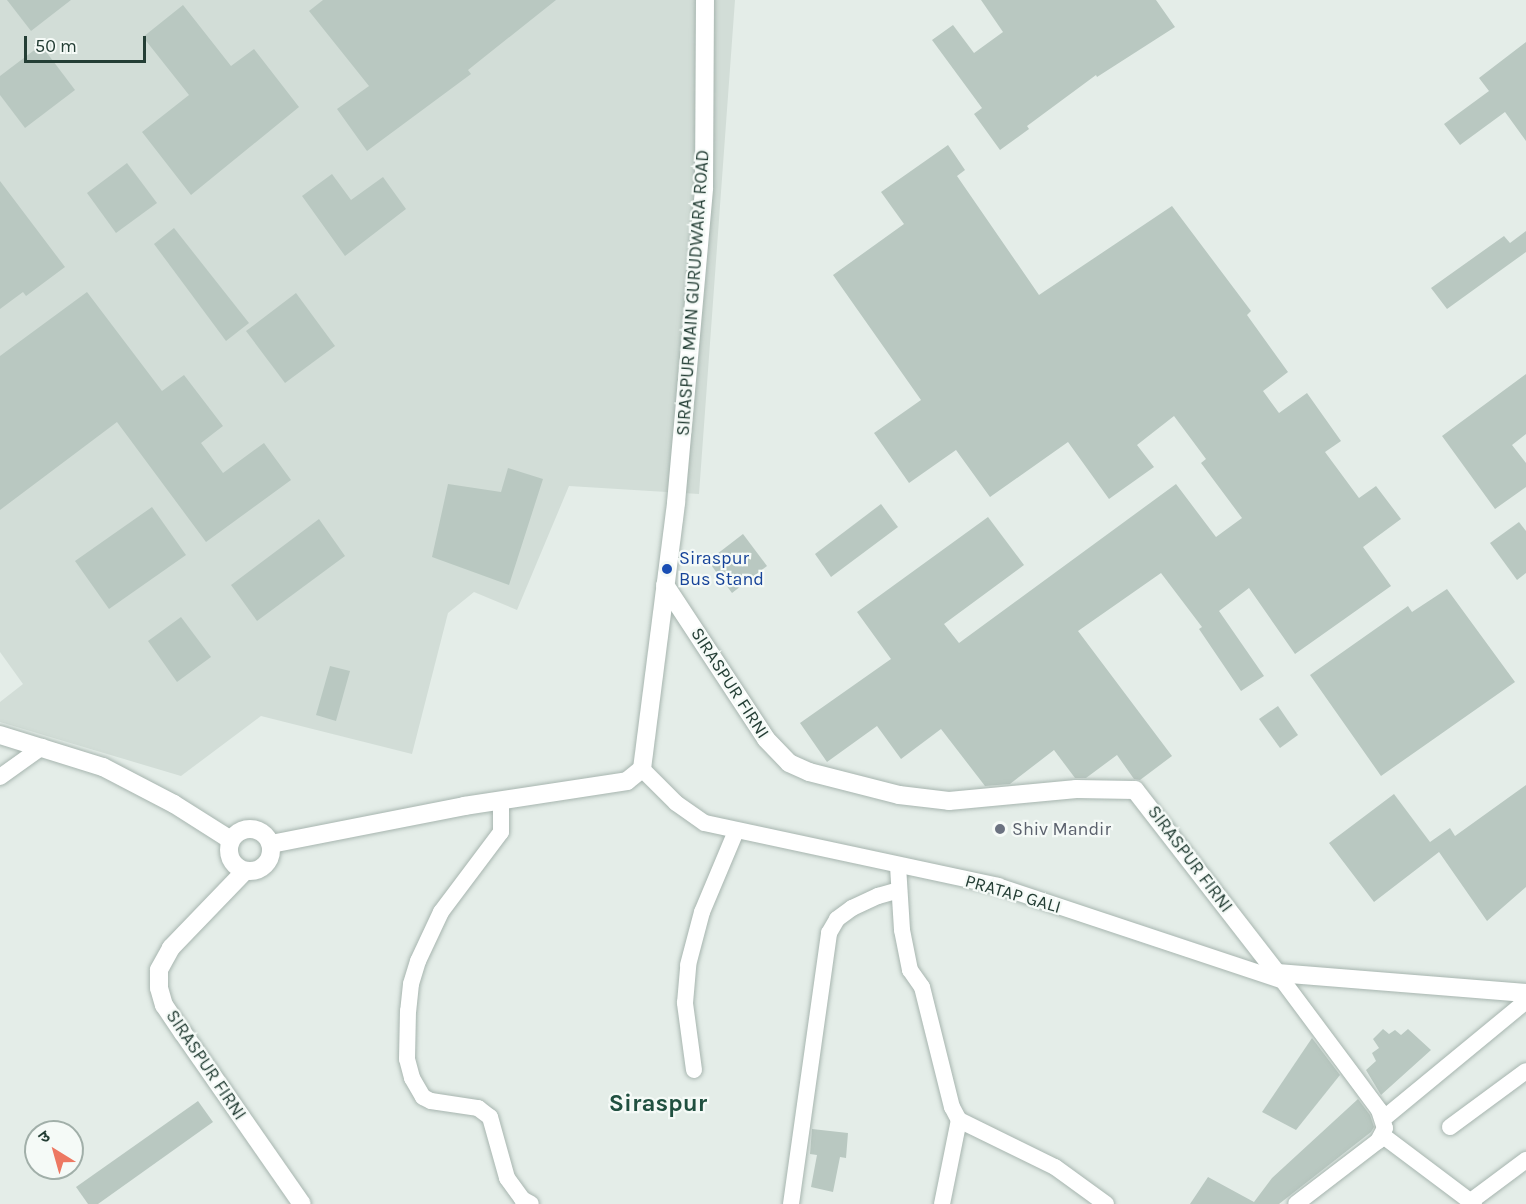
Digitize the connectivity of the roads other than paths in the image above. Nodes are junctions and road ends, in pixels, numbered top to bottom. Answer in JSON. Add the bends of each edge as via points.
{"nodes":[{"id":1,"x":705,"y":0,"type":"edge"},
{"id":2,"x":665,"y":585,"type":"junction"},
{"id":3,"x":0,"y":735,"type":"edge"},
{"id":4,"x":42,"y":747,"type":"junction"},
{"id":5,"x":642,"y":769,"type":"junction"},
{"id":6,"x":0,"y":777,"type":"edge"},
{"id":7,"x":501,"y":801,"type":"junction"},
{"id":8,"x":736,"y":831,"type":"junction"},
{"id":9,"x":231,"y":840,"type":"junction"},
{"id":10,"x":271,"y":844,"type":"junction"},
{"id":11,"x":898,"y":866,"type":"junction"},
{"id":12,"x":244,"y":871,"type":"junction"},
{"id":13,"x":899,"y":891,"type":"junction"},
{"id":14,"x":1280,"y":977,"type":"junction"},
{"id":15,"x":1526,"y":993,"type":"edge"},
{"id":16,"x":1526,"y":1000,"type":"edge"},
{"id":17,"x":694,"y":1070,"type":"dead end"},
{"id":18,"x":1526,"y":1071,"type":"edge"},
{"id":19,"x":959,"y":1120,"type":"junction"},
{"id":20,"x":1383,"y":1127,"type":"junction"},
{"id":21,"x":1450,"y":1128,"type":"dead end"},
{"id":22,"x":1526,"y":1160,"type":"edge"},
{"id":23,"x":1473,"y":1203,"type":"edge"},
{"id":24,"x":302,"y":1204,"type":"edge"},
{"id":25,"x":531,"y":1204,"type":"edge"},
{"id":26,"x":791,"y":1204,"type":"edge"},
{"id":27,"x":942,"y":1204,"type":"edge"},
{"id":28,"x":1106,"y":1204,"type":"edge"},
{"id":29,"x":1296,"y":1204,"type":"edge"}],
"edges":[{"from":1,"to":2,"type":"street","name":"SIRASPUR MAIN GURUDWARA ROAD","via":[[704,188]]},
{"from":2,"to":5,"type":"street","name":"SIRASPUR FIRNI"},
{"from":2,"to":14,"type":"street","name":"SIRASPUR FIRNI","via":[[765,739],[789,763],[831,780],[949,801],[1076,789],[1135,790]]},
{"from":3,"to":4,"type":"street"},
{"from":4,"to":6,"type":"street"},
{"from":4,"to":9,"type":"street","via":[[103,767],[174,804]]},
{"from":5,"to":7,"type":"street","via":[[627,781]]},
{"from":5,"to":8,"type":"street","name":"PRATAP GALI","via":[[689,814],[705,823]]},
{"from":7,"to":10,"type":"street"},
{"from":7,"to":25,"type":"street","via":[[501,832],[441,912],[418,961],[409,1002],[407,1059],[423,1097],[478,1108],[490,1117],[507,1178]]},
{"from":8,"to":11,"type":"street","name":"PRATAP GALI"},
{"from":8,"to":17,"type":"street","via":[[702,912],[688,965],[685,1003]]},
{"from":9,"to":10,"type":"street","via":[[252,829],[260,831]]},
{"from":9,"to":12,"type":"street","via":[[229,855]]},
{"from":10,"to":12,"type":"street","via":[[270,859],[265,865]]},
{"from":11,"to":13,"type":"street"},
{"from":11,"to":14,"type":"street","name":"PRATAP GALI","via":[[998,886]]},
{"from":12,"to":24,"type":"street","name":"SIRASPUR FIRNI","via":[[171,948],[159,970],[159,988],[164,1005]]},
{"from":13,"to":19,"type":"street","via":[[910,970],[922,987],[952,1107]]},
{"from":13,"to":26,"type":"street","via":[[852,908],[837,919],[828,933]]},
{"from":14,"to":15,"type":"street","via":[[1313,976]]},
{"from":14,"to":20,"type":"street","name":"SIRASPUR FIRNI"},
{"from":16,"to":20,"type":"street"},
{"from":18,"to":21,"type":"street"},
{"from":19,"to":27,"type":"street"},
{"from":19,"to":28,"type":"street","via":[[1054,1167]]},
{"from":20,"to":23,"type":"street","name":"SIRASPUR FIRNI"},
{"from":20,"to":29,"type":"street"},
{"from":22,"to":23,"type":"street"}]}
